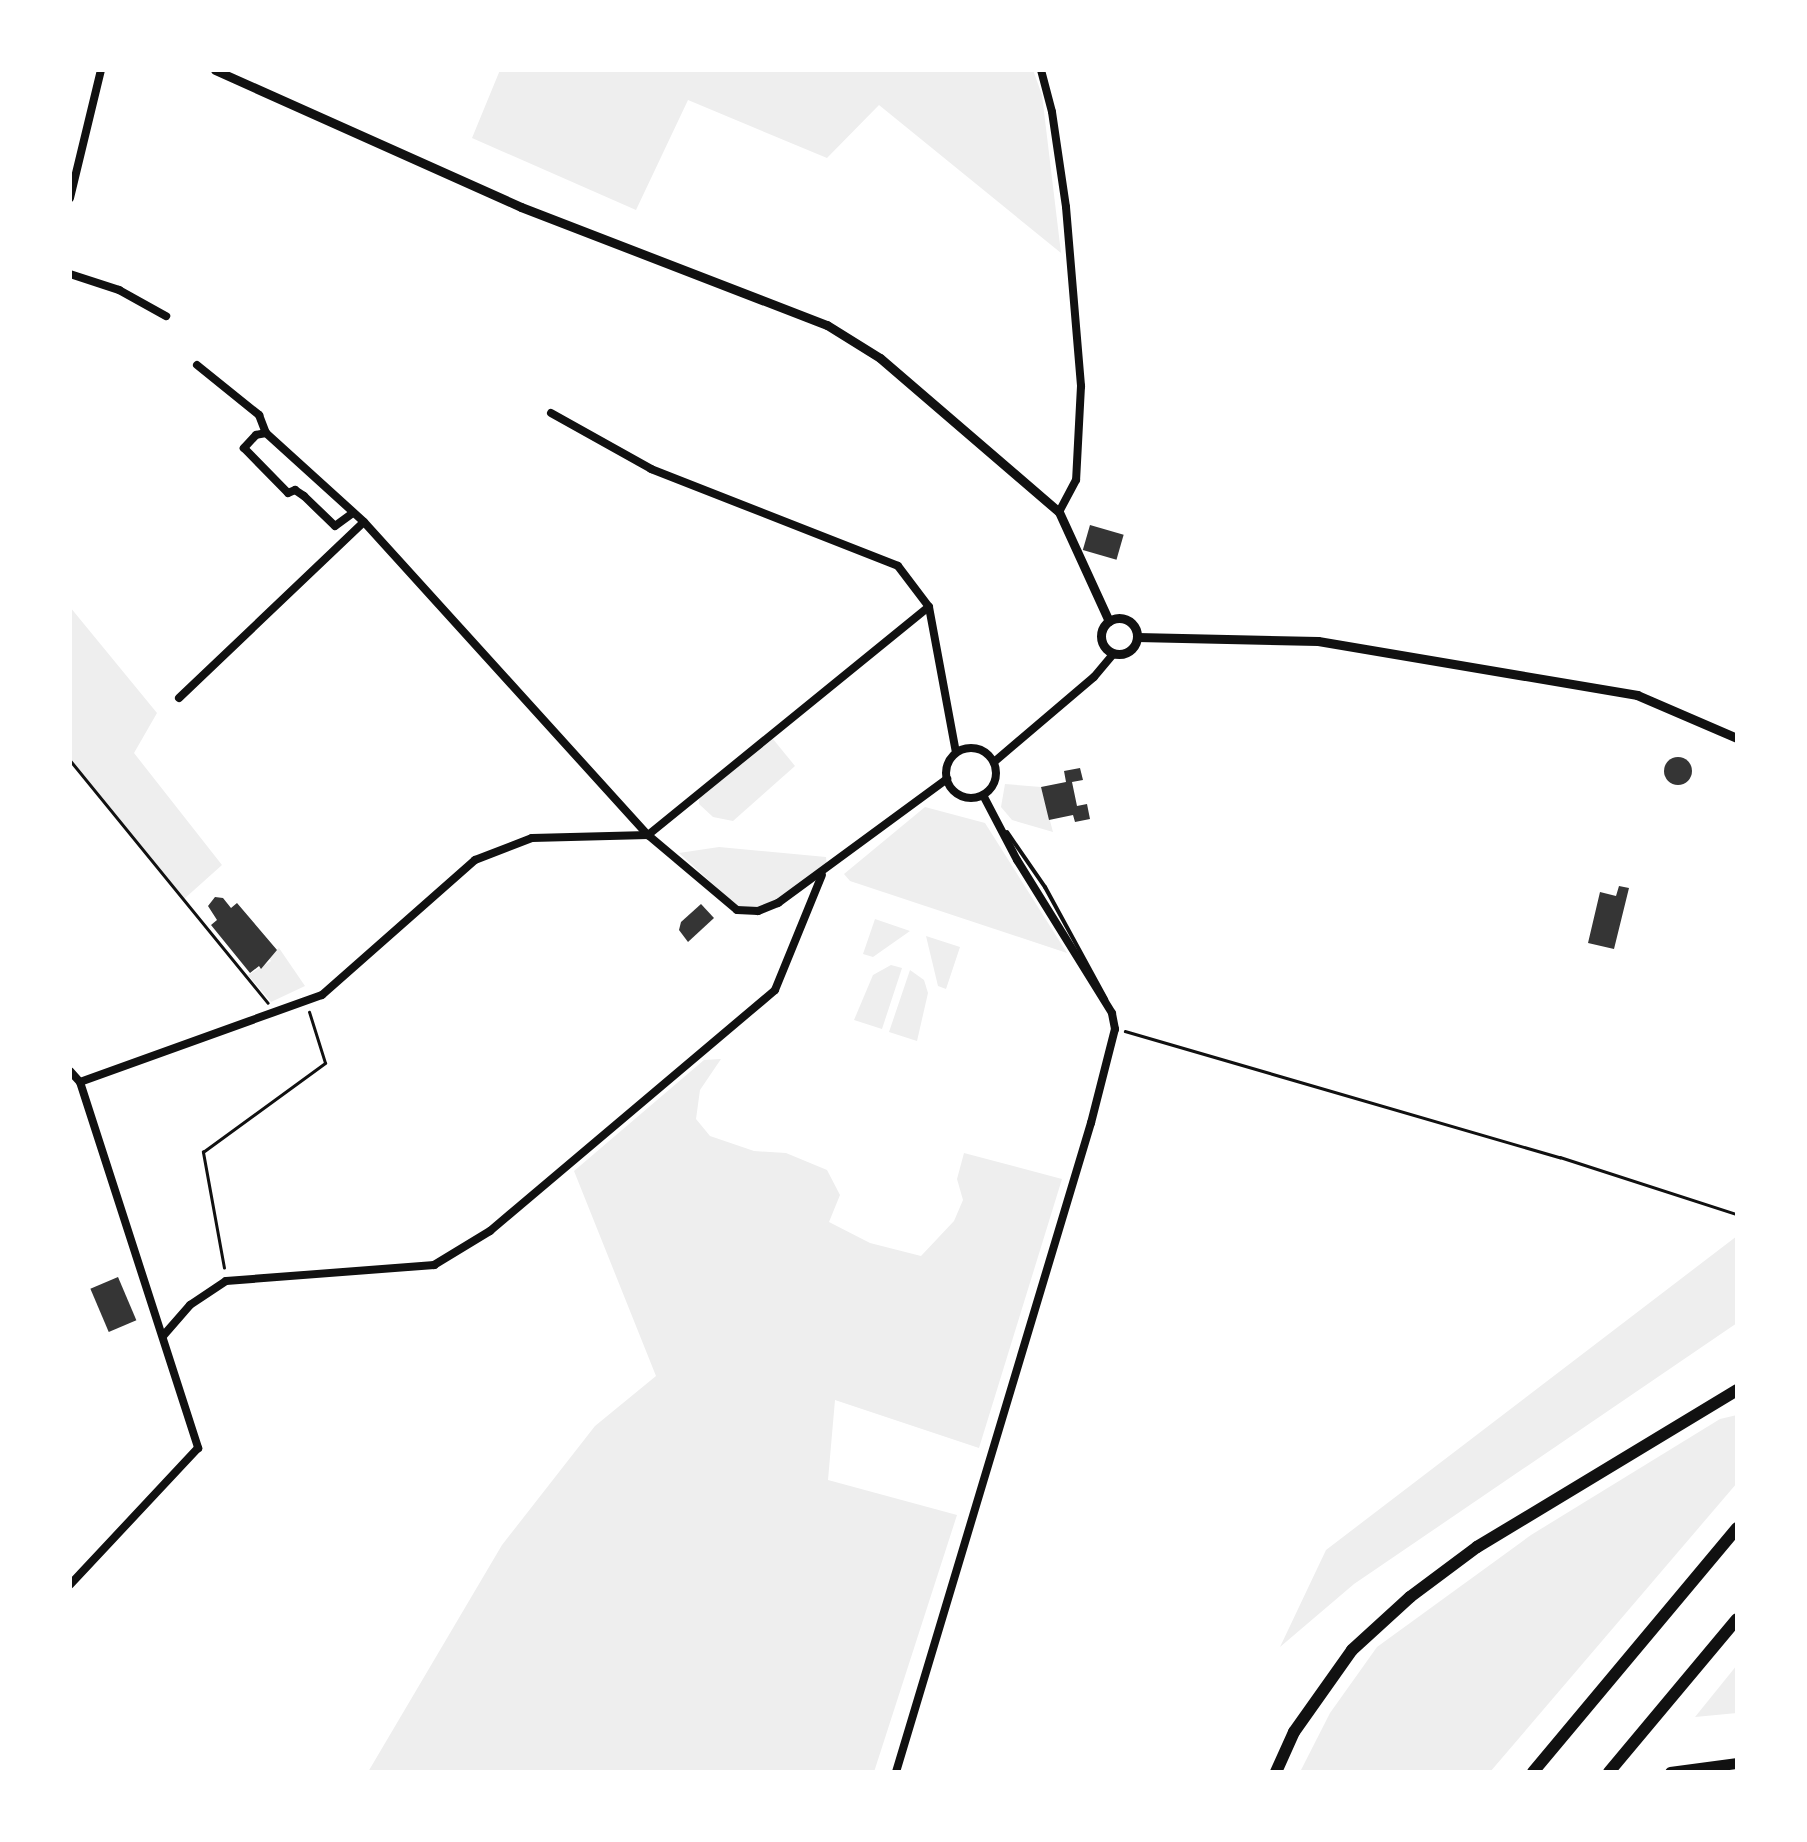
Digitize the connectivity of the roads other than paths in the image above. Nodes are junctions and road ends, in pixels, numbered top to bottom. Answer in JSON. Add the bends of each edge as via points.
{"nodes":[{"id":1,"x":101,"y":70,"type":"edge"},
{"id":2,"x":215,"y":70,"type":"edge"},
{"id":3,"x":1041,"y":70,"type":"edge"},
{"id":4,"x":70,"y":198,"type":"edge"},
{"id":5,"x":70,"y":274,"type":"edge"},
{"id":6,"x":166,"y":316,"type":"dead end"},
{"id":7,"x":197,"y":365,"type":"dead end"},
{"id":8,"x":551,"y":413,"type":"dead end"},
{"id":9,"x":266,"y":433,"type":"junction"},
{"id":10,"x":354,"y":512,"type":"junction"},
{"id":11,"x":1059,"y":512,"type":"junction"},
{"id":12,"x":364,"y":522,"type":"junction"},
{"id":13,"x":929,"y":607,"type":"junction"},
{"id":14,"x":1110,"y":621,"type":"junction"},
{"id":15,"x":1137,"y":638,"type":"junction"},
{"id":16,"x":1113,"y":654,"type":"junction"},
{"id":17,"x":179,"y":698,"type":"dead end"},
{"id":18,"x":1737,"y":738,"type":"edge"},
{"id":19,"x":956,"y":752,"type":"junction"},
{"id":20,"x":994,"y":762,"type":"junction"},
{"id":21,"x":946,"y":779,"type":"junction"},
{"id":22,"x":983,"y":795,"type":"junction"},
{"id":23,"x":648,"y":835,"type":"junction"},
{"id":24,"x":822,"y":875,"type":"junction"},
{"id":25,"x":70,"y":1071,"type":"edge"},
{"id":26,"x":80,"y":1082,"type":"junction"},
{"id":27,"x":164,"y":1336,"type":"junction"},
{"id":28,"x":1737,"y":1390,"type":"edge"},
{"id":29,"x":1737,"y":1528,"type":"edge"},
{"id":30,"x":70,"y":1585,"type":"edge"},
{"id":31,"x":1737,"y":1620,"type":"edge"},
{"id":32,"x":1737,"y":1763,"type":"edge"},
{"id":33,"x":896,"y":1772,"type":"edge"},
{"id":34,"x":1276,"y":1772,"type":"edge"},
{"id":35,"x":1534,"y":1772,"type":"edge"},
{"id":36,"x":1609,"y":1772,"type":"edge"},
{"id":37,"x":1670,"y":1772,"type":"edge"}],
"edges":[{"from":1,"to":4,"type":"street"},
{"from":2,"to":11,"type":"street","via":[[521,207],[827,324],[880,358]]},
{"from":3,"to":11,"type":"street","via":[[1066,207],[1081,386],[1076,480]]},
{"from":5,"to":6,"type":"street"},
{"from":7,"to":9,"type":"street","via":[[259,415]]},
{"from":8,"to":13,"type":"street","via":[[651,469],[898,566]]},
{"from":9,"to":10,"type":"street"},
{"from":9,"to":10,"type":"street","via":[[244,448],[288,493],[304,496],[336,526]]},
{"from":10,"to":12,"type":"street"},
{"from":11,"to":14,"type":"street"},
{"from":12,"to":17,"type":"street"},
{"from":12,"to":23,"type":"street"},
{"from":13,"to":19,"type":"street"},
{"from":13,"to":23,"type":"street"},
{"from":14,"to":15,"type":"street","via":[[1125,620]]},
{"from":14,"to":16,"type":"street","via":[[1101,636]]},
{"from":15,"to":16,"type":"street","via":[[1129,651]]},
{"from":15,"to":18,"type":"street","via":[[1336,644],[1637,695]]},
{"from":16,"to":20,"type":"street"},
{"from":19,"to":20,"type":"street","via":[[973,747]]},
{"from":19,"to":21,"type":"street"},
{"from":20,"to":22,"type":"street","via":[[996,780]]},
{"from":21,"to":22,"type":"street","via":[[958,794]]},
{"from":21,"to":24,"type":"street"},
{"from":22,"to":33,"type":"street","via":[[1106,1004],[1114,1029]]},
{"from":23,"to":24,"type":"street","via":[[737,910],[778,903]]},
{"from":23,"to":26,"type":"street","via":[[532,838],[475,860],[322,995]]},
{"from":24,"to":27,"type":"street","via":[[775,990],[490,1231],[434,1265],[226,1280],[190,1305]]},
{"from":25,"to":26,"type":"street"},
{"from":26,"to":27,"type":"street"},
{"from":27,"to":30,"type":"street","via":[[198,1448]]},
{"from":28,"to":34,"type":"highway","via":[[1477,1547],[1410,1597],[1352,1650],[1294,1732]]},
{"from":29,"to":35,"type":"highway"},
{"from":31,"to":36,"type":"highway"},
{"from":32,"to":37,"type":"main road"}]}
